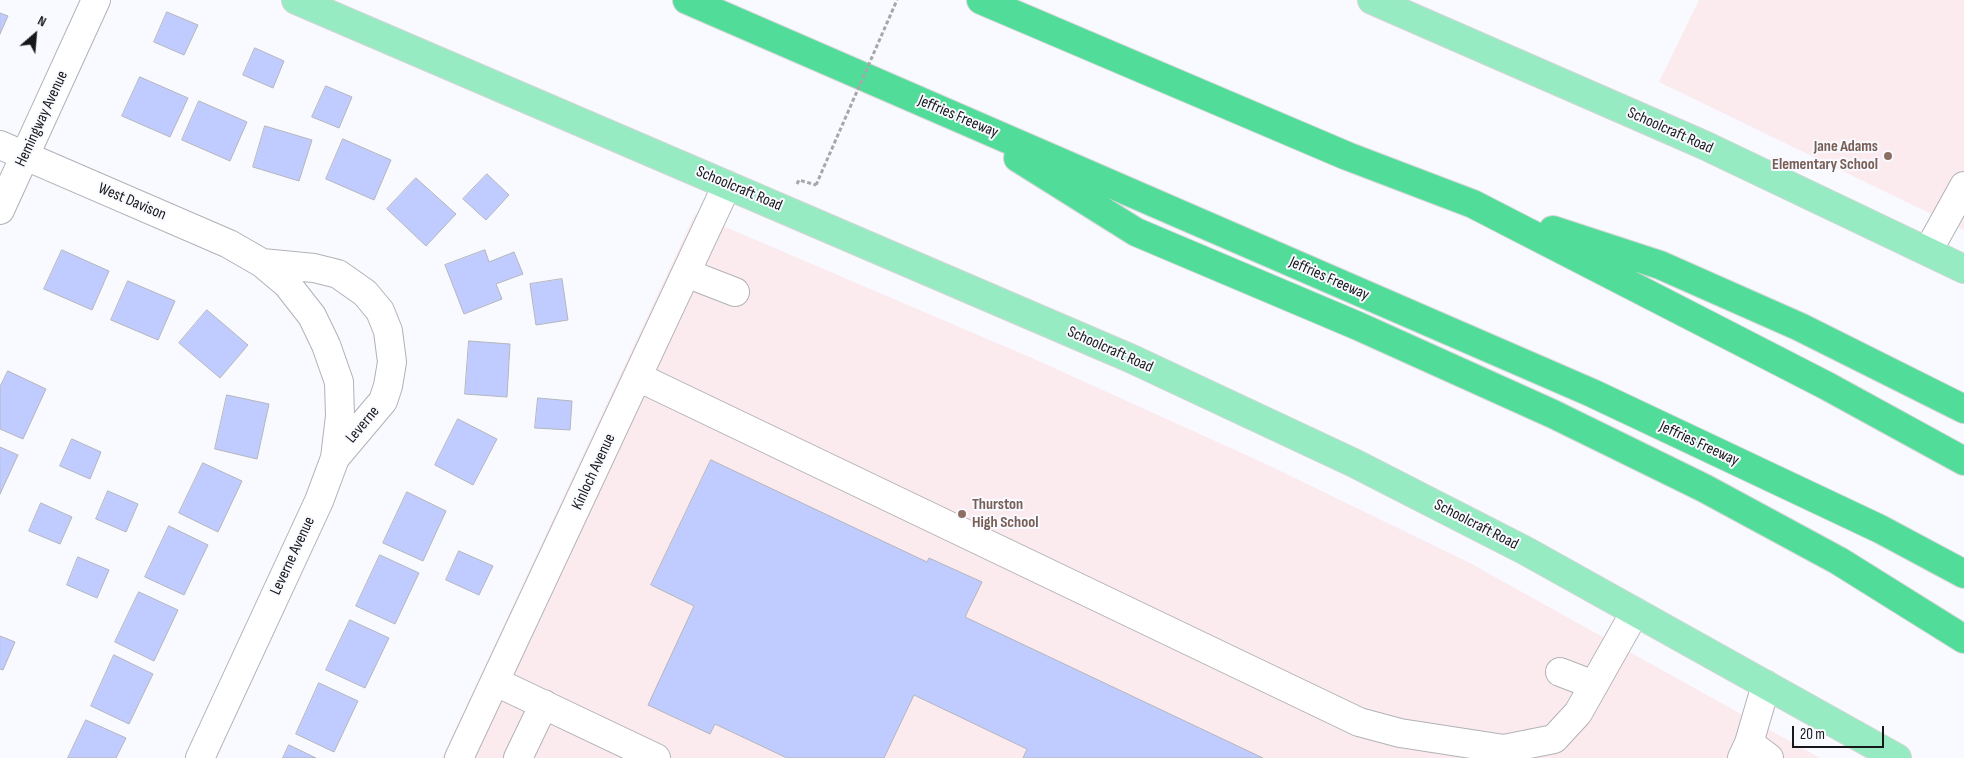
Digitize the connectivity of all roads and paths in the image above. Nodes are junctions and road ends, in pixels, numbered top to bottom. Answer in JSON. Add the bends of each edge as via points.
{"nodes":[{"id":1,"x":96,"y":0,"type":"edge"},
{"id":2,"x":296,"y":0,"type":"edge"},
{"id":3,"x":687,"y":0,"type":"edge"},
{"id":4,"x":897,"y":0,"type":"edge"},
{"id":5,"x":981,"y":0,"type":"edge"},
{"id":6,"x":1372,"y":0,"type":"edge"},
{"id":7,"x":939,"y":108,"type":"junction"},
{"id":8,"x":0,"y":145,"type":"edge"},
{"id":9,"x":25,"y":156,"type":"junction"},
{"id":10,"x":727,"y":185,"type":"junction"},
{"id":11,"x":816,"y":185,"type":"dead end"},
{"id":12,"x":1964,"y":186,"type":"edge"},
{"id":13,"x":1473,"y":204,"type":"junction"},
{"id":14,"x":0,"y":210,"type":"edge"},
{"id":15,"x":1928,"y":251,"type":"junction"},
{"id":16,"x":262,"y":263,"type":"junction"},
{"id":17,"x":1964,"y":269,"type":"edge"},
{"id":18,"x":686,"y":273,"type":"junction"},
{"id":19,"x":735,"y":292,"type":"dead end"},
{"id":20,"x":326,"y":345,"type":"joint"},
{"id":21,"x":392,"y":362,"type":"joint"},
{"id":22,"x":638,"y":377,"type":"junction"},
{"id":23,"x":1964,"y":409,"type":"edge"},
{"id":24,"x":336,"y":458,"type":"junction"},
{"id":25,"x":1964,"y":461,"type":"edge"},
{"id":26,"x":1964,"y":574,"type":"edge"},
{"id":27,"x":1635,"y":612,"type":"junction"},
{"id":28,"x":1964,"y":638,"type":"edge"},
{"id":29,"x":1560,"y":672,"type":"dead end"},
{"id":30,"x":496,"y":682,"type":"junction"},
{"id":31,"x":1594,"y":685,"type":"junction"},
{"id":32,"x":1766,"y":685,"type":"junction"},
{"id":33,"x":544,"y":704,"type":"junction"},
{"id":34,"x":1753,"y":753,"type":"edge"},
{"id":35,"x":200,"y":758,"type":"edge"},
{"id":36,"x":459,"y":758,"type":"edge"},
{"id":37,"x":518,"y":758,"type":"edge"},
{"id":38,"x":656,"y":758,"type":"edge"},
{"id":39,"x":1897,"y":758,"type":"edge"}],
"edges":[{"from":1,"to":9,"type":"street","name":"Hemingway Avenue"},
{"from":2,"to":10,"type":"main road","name":"Schoolcraft Road"},
{"from":3,"to":7,"type":"highway","name":"Jeffries Freeway"},
{"from":4,"to":11,"type":"path","bridge":true},
{"from":5,"to":13,"type":"highway","via":[[1348,156]]},
{"from":6,"to":15,"type":"main road","name":"Schoolcraft Road","via":[[1704,145]]},
{"from":7,"to":26,"type":"highway","name":"Jeffries Freeway","via":[[1592,393],[1880,529]]},
{"from":7,"to":28,"type":"highway","via":[[1136,232],[1553,414],[1839,561]]},
{"from":8,"to":9,"type":"street","name":"West Davison"},
{"from":9,"to":14,"type":"street","name":"Hemingway Avenue"},
{"from":9,"to":16,"type":"street","name":"West Davison","via":[[229,244]]},
{"from":10,"to":18,"type":"street","name":"Kinloch Avenue"},
{"from":10,"to":27,"type":"main road","name":"Schoolcraft Road","via":[[1132,359],[1354,463],[1526,551]]},
{"from":12,"to":15,"type":"street"},
{"from":13,"to":23,"type":"highway","via":[[1660,265],[1800,327]]},
{"from":13,"to":25,"type":"highway","via":[[1827,386]]},
{"from":15,"to":17,"type":"main road","name":"Schoolcraft Road"},
{"from":16,"to":20,"type":"street","name":"West Davison","via":[[292,290],[312,316]]},
{"from":16,"to":21,"type":"street","name":"West Davison","via":[[314,268],[338,274],[365,293],[380,311],[388,331]]},
{"from":18,"to":19,"type":"street"},
{"from":18,"to":22,"type":"street","name":"Kinloch Avenue"},
{"from":20,"to":24,"type":"street","name":"Leverne Avenue","via":[[339,382]]},
{"from":21,"to":24,"type":"street","name":"Leverne","via":[[383,402]]},
{"from":22,"to":30,"type":"street","name":"Kinloch Avenue"},
{"from":22,"to":31,"type":"street","via":[[1359,722],[1400,733],[1504,749],[1554,740],[1578,713]]},
{"from":24,"to":35,"type":"street","name":"Leverne Avenue"},
{"from":27,"to":31,"type":"street"},
{"from":27,"to":32,"type":"main road","name":"Schoolcraft Road"},
{"from":29,"to":31,"type":"street"},
{"from":30,"to":33,"type":"street"},
{"from":30,"to":36,"type":"street","name":"Kinloch Avenue"},
{"from":32,"to":34,"type":"street"},
{"from":32,"to":39,"type":"main road","name":"Schoolcraft Road"},
{"from":33,"to":37,"type":"street"},
{"from":33,"to":38,"type":"street"}]}
